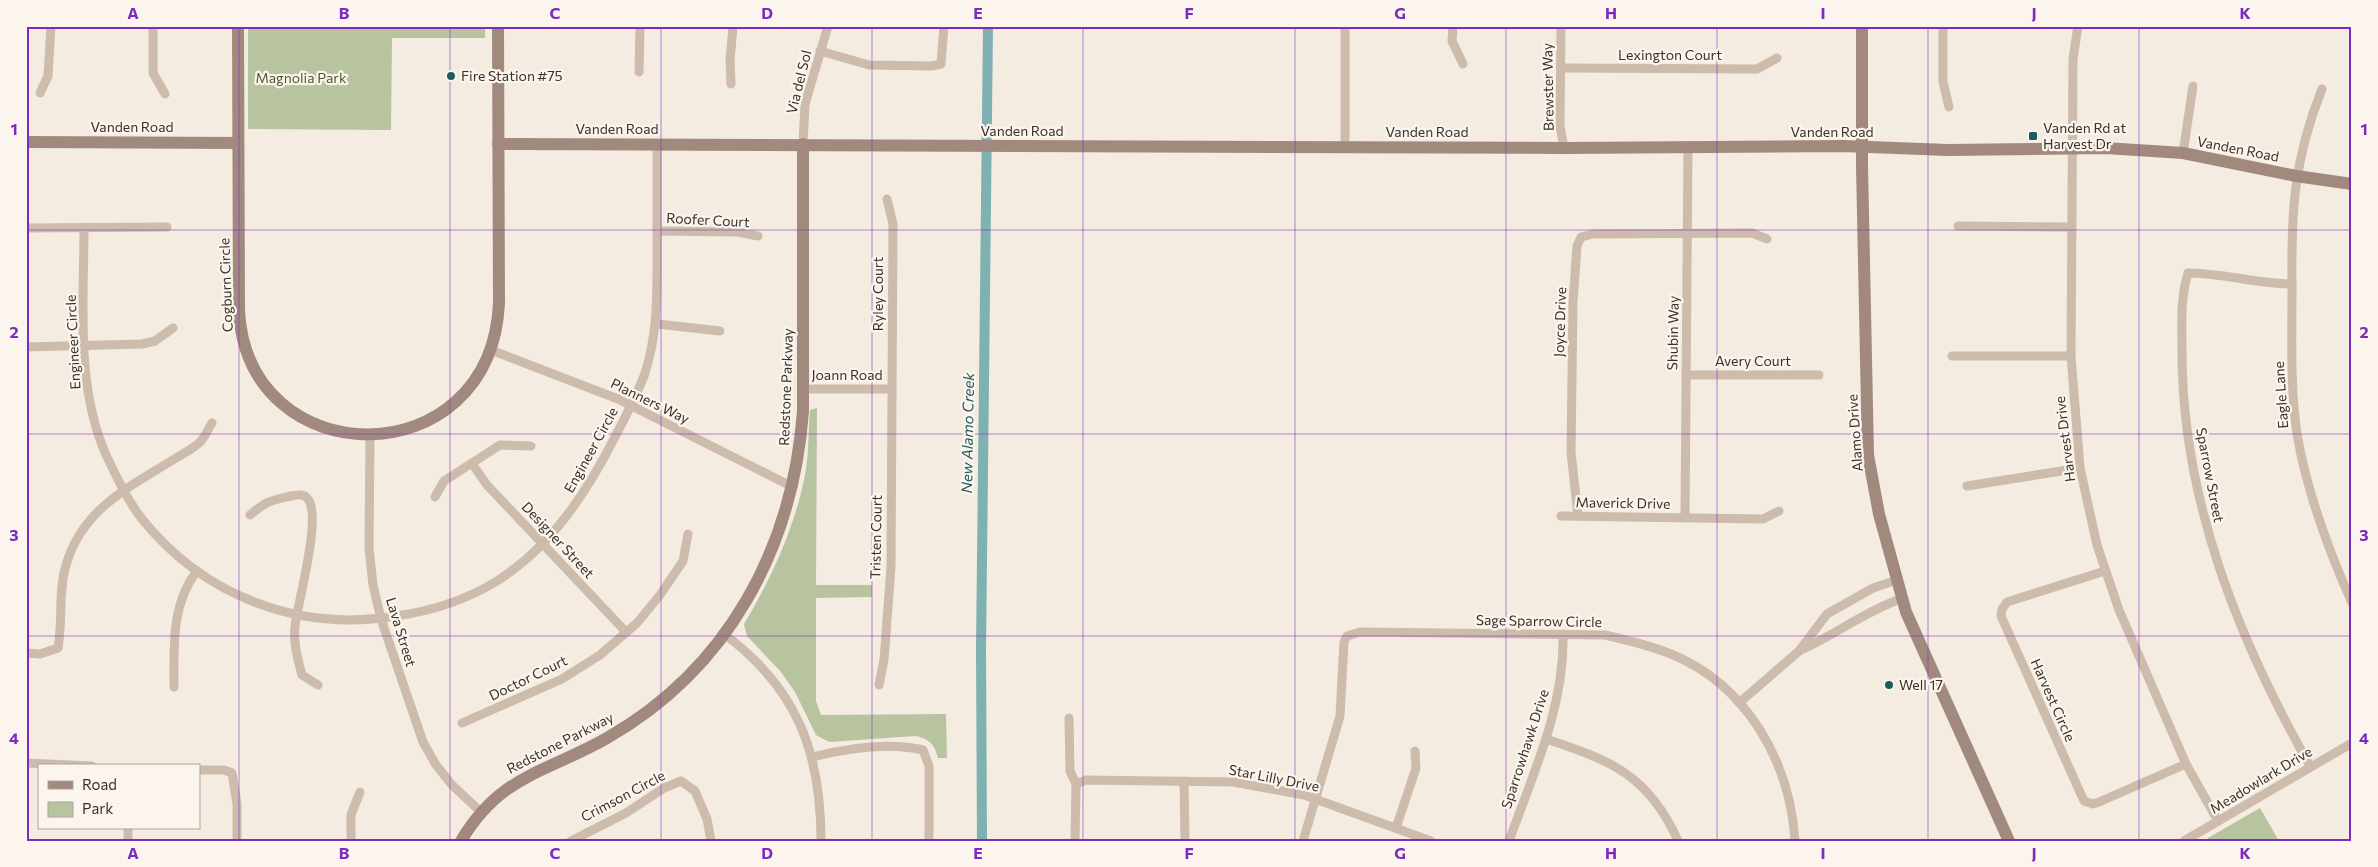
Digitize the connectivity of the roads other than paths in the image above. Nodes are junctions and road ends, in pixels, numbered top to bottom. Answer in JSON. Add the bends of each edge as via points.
{"nodes":[{"id":1,"x":51,"y":26,"type":"edge"},
{"id":2,"x":153,"y":26,"type":"edge"},
{"id":3,"x":238,"y":26,"type":"edge"},
{"id":4,"x":498,"y":26,"type":"edge"},
{"id":5,"x":640,"y":26,"type":"edge"},
{"id":6,"x":733,"y":26,"type":"edge"},
{"id":7,"x":828,"y":26,"type":"edge"},
{"id":8,"x":944,"y":26,"type":"edge"},
{"id":9,"x":1345,"y":26,"type":"edge"},
{"id":10,"x":1453,"y":26,"type":"edge"},
{"id":11,"x":1561,"y":26,"type":"edge"},
{"id":12,"x":1862,"y":26,"type":"edge"},
{"id":13,"x":1943,"y":26,"type":"edge"},
{"id":14,"x":2078,"y":26,"type":"edge"},
{"id":15,"x":820,"y":51,"type":"junction"},
{"id":16,"x":1777,"y":58,"type":"dead end"},
{"id":17,"x":1464,"y":64,"type":"dead end"},
{"id":18,"x":1561,"y":68,"type":"junction"},
{"id":19,"x":639,"y":72,"type":"dead end"},
{"id":20,"x":731,"y":84,"type":"dead end"},
{"id":21,"x":2193,"y":86,"type":"dead end"},
{"id":22,"x":2322,"y":89,"type":"dead end"},
{"id":23,"x":40,"y":93,"type":"dead end"},
{"id":24,"x":165,"y":94,"type":"dead end"},
{"id":25,"x":1949,"y":107,"type":"dead end"},
{"id":26,"x":26,"y":142,"type":"edge"},
{"id":27,"x":238,"y":143,"type":"junction"},
{"id":28,"x":498,"y":144,"type":"junction"},
{"id":29,"x":803,"y":144,"type":"junction"},
{"id":30,"x":658,"y":145,"type":"junction"},
{"id":31,"x":1862,"y":146,"type":"junction"},
{"id":32,"x":1345,"y":147,"type":"junction"},
{"id":33,"x":1688,"y":147,"type":"junction"},
{"id":34,"x":1564,"y":148,"type":"junction"},
{"id":35,"x":2072,"y":148,"type":"junction"},
{"id":36,"x":2183,"y":153,"type":"junction"},
{"id":37,"x":2296,"y":176,"type":"junction"},
{"id":38,"x":2352,"y":184,"type":"edge"},
{"id":39,"x":887,"y":199,"type":"dead end"},
{"id":40,"x":1958,"y":226,"type":"dead end"},
{"id":41,"x":2071,"y":227,"type":"junction"},
{"id":42,"x":26,"y":228,"type":"edge"},
{"id":43,"x":84,"y":228,"type":"junction"},
{"id":44,"x":167,"y":228,"type":"dead end"},
{"id":45,"x":657,"y":231,"type":"junction"},
{"id":46,"x":1688,"y":234,"type":"junction"},
{"id":47,"x":758,"y":236,"type":"dead end"},
{"id":48,"x":1767,"y":239,"type":"dead end"},
{"id":49,"x":2292,"y":284,"type":"junction"},
{"id":50,"x":656,"y":324,"type":"junction"},
{"id":51,"x":173,"y":328,"type":"dead end"},
{"id":52,"x":720,"y":331,"type":"dead end"},
{"id":53,"x":84,"y":345,"type":"junction"},
{"id":54,"x":26,"y":347,"type":"edge"},
{"id":55,"x":491,"y":350,"type":"junction"},
{"id":56,"x":1952,"y":356,"type":"dead end"},
{"id":57,"x":2071,"y":356,"type":"junction"},
{"id":58,"x":1686,"y":375,"type":"junction"},
{"id":59,"x":1819,"y":376,"type":"dead end"},
{"id":60,"x":803,"y":389,"type":"junction"},
{"id":61,"x":891,"y":389,"type":"junction"},
{"id":62,"x":631,"y":405,"type":"junction"},
{"id":63,"x":212,"y":423,"type":"dead end"},
{"id":64,"x":370,"y":435,"type":"junction"},
{"id":65,"x":531,"y":446,"type":"dead end"},
{"id":66,"x":473,"y":465,"type":"junction"},
{"id":67,"x":2080,"y":468,"type":"junction"},
{"id":68,"x":1967,"y":486,"type":"dead end"},
{"id":69,"x":792,"y":487,"type":"junction"},
{"id":70,"x":124,"y":490,"type":"junction"},
{"id":71,"x":435,"y":497,"type":"dead end"},
{"id":72,"x":1779,"y":511,"type":"dead end"},
{"id":73,"x":250,"y":515,"type":"dead end"},
{"id":74,"x":1561,"y":516,"type":"dead end"},
{"id":75,"x":1578,"y":516,"type":"junction"},
{"id":76,"x":1685,"y":518,"type":"junction"},
{"id":77,"x":688,"y":534,"type":"dead end"},
{"id":78,"x":543,"y":544,"type":"junction"},
{"id":79,"x":197,"y":571,"type":"junction"},
{"id":80,"x":2104,"y":571,"type":"junction"},
{"id":81,"x":1897,"y":580,"type":"junction"},
{"id":82,"x":1903,"y":598,"type":"junction"},
{"id":83,"x":2352,"y":603,"type":"edge"},
{"id":84,"x":297,"y":616,"type":"junction"},
{"id":85,"x":382,"y":619,"type":"junction"},
{"id":86,"x":626,"y":632,"type":"junction"},
{"id":87,"x":724,"y":634,"type":"junction"},
{"id":88,"x":1563,"y":634,"type":"junction"},
{"id":89,"x":1799,"y":651,"type":"junction"},
{"id":90,"x":26,"y":653,"type":"edge"},
{"id":91,"x":318,"y":685,"type":"dead end"},
{"id":92,"x":879,"y":685,"type":"dead end"},
{"id":93,"x":174,"y":687,"type":"dead end"},
{"id":94,"x":1739,"y":703,"type":"junction"},
{"id":95,"x":1070,"y":718,"type":"dead end"},
{"id":96,"x":462,"y":723,"type":"dead end"},
{"id":97,"x":1546,"y":739,"type":"junction"},
{"id":98,"x":2352,"y":742,"type":"edge"},
{"id":99,"x":1415,"y":751,"type":"dead end"},
{"id":100,"x":813,"y":756,"type":"junction"},
{"id":101,"x":26,"y":763,"type":"edge"},
{"id":102,"x":48,"y":764,"type":"edge"},
{"id":103,"x":2186,"y":764,"type":"junction"},
{"id":104,"x":2310,"y":766,"type":"junction"},
{"id":105,"x":200,"y":770,"type":"edge"},
{"id":106,"x":1184,"y":781,"type":"junction"},
{"id":107,"x":1076,"y":784,"type":"junction"},
{"id":108,"x":360,"y":792,"type":"dead end"},
{"id":109,"x":1315,"y":798,"type":"junction"},
{"id":110,"x":482,"y":812,"type":"junction"},
{"id":111,"x":2218,"y":821,"type":"junction"},
{"id":112,"x":1396,"y":828,"type":"junction"},
{"id":113,"x":237,"y":841,"type":"edge"},
{"id":114,"x":351,"y":841,"type":"edge"},
{"id":115,"x":461,"y":841,"type":"edge"},
{"id":116,"x":571,"y":841,"type":"edge"},
{"id":117,"x":711,"y":841,"type":"edge"},
{"id":118,"x":821,"y":841,"type":"edge"},
{"id":119,"x":929,"y":841,"type":"edge"},
{"id":120,"x":1075,"y":841,"type":"edge"},
{"id":121,"x":1185,"y":841,"type":"edge"},
{"id":122,"x":1303,"y":841,"type":"edge"},
{"id":123,"x":1431,"y":841,"type":"edge"},
{"id":124,"x":1509,"y":841,"type":"edge"},
{"id":125,"x":1678,"y":841,"type":"edge"},
{"id":126,"x":1795,"y":841,"type":"edge"},
{"id":127,"x":2009,"y":841,"type":"edge"},
{"id":128,"x":2184,"y":841,"type":"edge"}],
"edges":[{"from":1,"to":23,"type":"street","via":[[48,76]]},
{"from":2,"to":24,"type":"street","via":[[153,73]]},
{"from":3,"to":27,"type":"street","name":"Cogburn Circle"},
{"from":4,"to":28,"type":"street","name":"Cogburn Circle"},
{"from":5,"to":19,"type":"street"},
{"from":6,"to":20,"type":"street"},
{"from":7,"to":15,"type":"street","name":"Via del Sol"},
{"from":8,"to":15,"type":"street","via":[[941,64],[932,66],[869,65]]},
{"from":9,"to":32,"type":"street"},
{"from":10,"to":17,"type":"street","via":[[1452,41]]},
{"from":11,"to":18,"type":"street","name":"Brewster Way"},
{"from":12,"to":31,"type":"street","name":"Alamo Drive"},
{"from":13,"to":25,"type":"street","via":[[1942,82]]},
{"from":14,"to":35,"type":"street","name":"Harvest Drive","via":[[2073,59]]},
{"from":15,"to":29,"type":"street","name":"Via del Sol","via":[[805,104]]},
{"from":16,"to":18,"type":"street","name":"Lexington Court","via":[[1757,69]]},
{"from":18,"to":34,"type":"street","name":"Brewster Way","via":[[1560,126]]},
{"from":21,"to":36,"type":"street"},
{"from":22,"to":37,"type":"street","name":"Eagle Lane","via":[[2310,120]]},
{"from":26,"to":27,"type":"street","name":"Vanden Road"},
{"from":27,"to":64,"type":"street","name":"Cogburn Circle","via":[[239,319],[250,359],[268,388],[304,418],[342,433]]},
{"from":28,"to":30,"type":"street","name":"Vanden Road"},
{"from":28,"to":55,"type":"street","name":"Cogburn Circle","via":[[499,303]]},
{"from":29,"to":30,"type":"street","name":"Vanden Road"},
{"from":29,"to":32,"type":"street","name":"Vanden Road"},
{"from":29,"to":60,"type":"street","name":"Redstone Parkway"},
{"from":30,"to":45,"type":"street","name":"Engineer Circle"},
{"from":31,"to":33,"type":"street","name":"Vanden Road"},
{"from":31,"to":35,"type":"street","name":"Vanden Road","via":[[1948,150]]},
{"from":31,"to":81,"type":"street","name":"Alamo Drive","via":[[1868,455],[1879,514]]},
{"from":32,"to":34,"type":"street","name":"Vanden Road"},
{"from":33,"to":34,"type":"street","name":"Vanden Road"},
{"from":33,"to":46,"type":"street","name":"Shubin Way"},
{"from":35,"to":36,"type":"street","name":"Vanden Road"},
{"from":35,"to":41,"type":"street","name":"Harvest Drive"},
{"from":36,"to":37,"type":"street","name":"Vanden Road"},
{"from":37,"to":38,"type":"street","name":"Vanden Road"},
{"from":37,"to":49,"type":"street","name":"Eagle Lane","via":[[2291,225]]},
{"from":39,"to":61,"type":"street","name":"Ryley Court","via":[[892,224]]},
{"from":40,"to":41,"type":"street"},
{"from":41,"to":57,"type":"street","name":"Harvest Drive"},
{"from":42,"to":43,"type":"street"},
{"from":43,"to":44,"type":"street"},
{"from":43,"to":53,"type":"street","name":"Engineer Circle"},
{"from":45,"to":47,"type":"street","name":"Roofer Court","via":[[738,232]]},
{"from":45,"to":50,"type":"street","name":"Engineer Circle"},
{"from":46,"to":48,"type":"street","via":[[1752,233]]},
{"from":46,"to":58,"type":"street","name":"Shubin Way"},
{"from":46,"to":75,"type":"street","name":"Joyce Drive","via":[[1593,234],[1580,237],[1573,302],[1571,452]]},
{"from":49,"to":83,"type":"street","name":"Eagle Lane","via":[[2292,371],[2297,433],[2322,530]]},
{"from":49,"to":104,"type":"street","name":"Sparrow Street","via":[[2188,273],[2182,291],[2182,385],[2187,433],[2206,527],[2225,583],[2265,678]]},
{"from":50,"to":52,"type":"street"},
{"from":50,"to":62,"type":"street","name":"Engineer Circle","via":[[644,376]]},
{"from":51,"to":53,"type":"street","via":[[155,341],[142,344]]},
{"from":53,"to":54,"type":"street"},
{"from":53,"to":70,"type":"street","name":"Engineer Circle","via":[[86,382],[93,418],[106,455]]},
{"from":55,"to":62,"type":"street","name":"Planners Way"},
{"from":55,"to":64,"type":"street","name":"Cogburn Circle","via":[[473,383],[444,411],[407,429]]},
{"from":56,"to":57,"type":"street"},
{"from":57,"to":67,"type":"street","name":"Harvest Drive"},
{"from":58,"to":59,"type":"street","name":"Avery Court"},
{"from":58,"to":76,"type":"street","name":"Shubin Way"},
{"from":60,"to":61,"type":"street","name":"Joann Road"},
{"from":60,"to":69,"type":"street","name":"Redstone Parkway","via":[[801,439]]},
{"from":61,"to":92,"type":"street","name":"Tristen Court","via":[[891,567]]},
{"from":62,"to":69,"type":"street","name":"Planners Way"},
{"from":62,"to":78,"type":"street","name":"Engineer Circle","via":[[590,484]]},
{"from":63,"to":70,"type":"street","via":[[200,442]]},
{"from":64,"to":85,"type":"street","name":"Lava Street","via":[[369,548],[373,585]]},
{"from":65,"to":66,"type":"street","via":[[500,445]]},
{"from":66,"to":71,"type":"street","via":[[444,481]]},
{"from":66,"to":78,"type":"street","name":"Designer Street","via":[[487,485]]},
{"from":67,"to":68,"type":"street"},
{"from":67,"to":80,"type":"street","name":"Harvest Drive"},
{"from":69,"to":87,"type":"street","name":"Redstone Parkway","via":[[782,527],[766,565]]},
{"from":70,"to":79,"type":"street","name":"Engineer Circle","via":[[140,517],[158,538]]},
{"from":70,"to":90,"type":"street","via":[[97,510],[78,535],[66,564],[61,588],[58,648],[40,654]]},
{"from":72,"to":76,"type":"street","name":"Maverick Drive","via":[[1762,519]]},
{"from":73,"to":84,"type":"street","via":[[268,501],[300,494],[311,504],[311,539]]},
{"from":74,"to":75,"type":"street","name":"Maverick Drive"},
{"from":75,"to":76,"type":"street","name":"Maverick Drive"},
{"from":77,"to":86,"type":"street","name":"Doctor Court","via":[[683,561],[638,623]]},
{"from":78,"to":85,"type":"street","name":"Engineer Circle","via":[[497,581],[459,600],[424,612]]},
{"from":78,"to":86,"type":"street","name":"Designer Street"},
{"from":79,"to":84,"type":"street","name":"Engineer Circle","via":[[232,594]]},
{"from":79,"to":93,"type":"street","via":[[190,580],[176,618]]},
{"from":80,"to":103,"type":"street","name":"Harvest Drive"},
{"from":80,"to":103,"type":"street","name":"Harvest Circle","via":[[2007,602],[2001,616],[2084,801],[2099,802]]},
{"from":81,"to":82,"type":"street","name":"Alamo Drive"},
{"from":81,"to":89,"type":"street","via":[[1874,588],[1827,614]]},
{"from":82,"to":89,"type":"street","via":[[1879,606]]},
{"from":82,"to":127,"type":"street","name":"Alamo Drive","via":[[1918,640]]},
{"from":84,"to":85,"type":"street","name":"Engineer Circle","via":[[338,621]]},
{"from":84,"to":91,"type":"street","via":[[297,655],[302,675]]},
{"from":85,"to":110,"type":"street","name":"Lava Street","via":[[423,742],[452,785]]},
{"from":86,"to":96,"type":"street","name":"Doctor Court","via":[[600,655],[562,679]]},
{"from":87,"to":100,"type":"street","via":[[756,660],[777,684],[797,716]]},
{"from":87,"to":110,"type":"street","name":"Redstone Parkway","via":[[685,678],[637,719],[607,738],[526,776],[502,792]]},
{"from":88,"to":94,"type":"street","name":"Sage Sparrow Circle","via":[[1605,635],[1672,655],[1697,667]]},
{"from":88,"to":97,"type":"street","name":"Sparrowhawk Drive","via":[[1560,679]]},
{"from":88,"to":109,"type":"street","name":"Sage Sparrow Circle","via":[[1360,632],[1347,636],[1343,651],[1340,716]]},
{"from":89,"to":94,"type":"street"},
{"from":94,"to":126,"type":"street","name":"Sage Sparrow Circle","via":[[1770,745],[1783,773],[1792,805]]},
{"from":95,"to":107,"type":"street","via":[[1070,770]]},
{"from":97,"to":124,"type":"street","name":"Sparrowhawk Drive"},
{"from":97,"to":125,"type":"street","via":[[1623,770],[1656,801]]},
{"from":98,"to":104,"type":"street","name":"Meadowlark Drive"},
{"from":99,"to":112,"type":"street","via":[[1416,768]]},
{"from":100,"to":118,"type":"street","via":[[819,785]]},
{"from":100,"to":119,"type":"street","via":[[868,747],[923,750],[929,766]]},
{"from":101,"to":102,"type":"street"},
{"from":103,"to":111,"type":"street","name":"Harvest Drive"},
{"from":104,"to":111,"type":"street","name":"Meadowlark Drive"},
{"from":105,"to":113,"type":"street","via":[[232,773],[237,804]]},
{"from":106,"to":107,"type":"street","name":"Star Lilly Drive","via":[[1086,780]]},
{"from":106,"to":109,"type":"street","name":"Star Lilly Drive","via":[[1233,782]]},
{"from":106,"to":121,"type":"street"},
{"from":107,"to":120,"type":"street"},
{"from":108,"to":114,"type":"street","via":[[351,815]]},
{"from":109,"to":112,"type":"street","name":"Star Lilly Drive"},
{"from":109,"to":122,"type":"street"},
{"from":110,"to":115,"type":"street","name":"Redstone Parkway"},
{"from":111,"to":128,"type":"street","name":"Meadowlark Drive"},
{"from":112,"to":123,"type":"street","name":"Star Lilly Drive"},
{"from":116,"to":117,"type":"street","name":"Crimson Circle","via":[[682,781],[695,791],[707,819]]}]}
